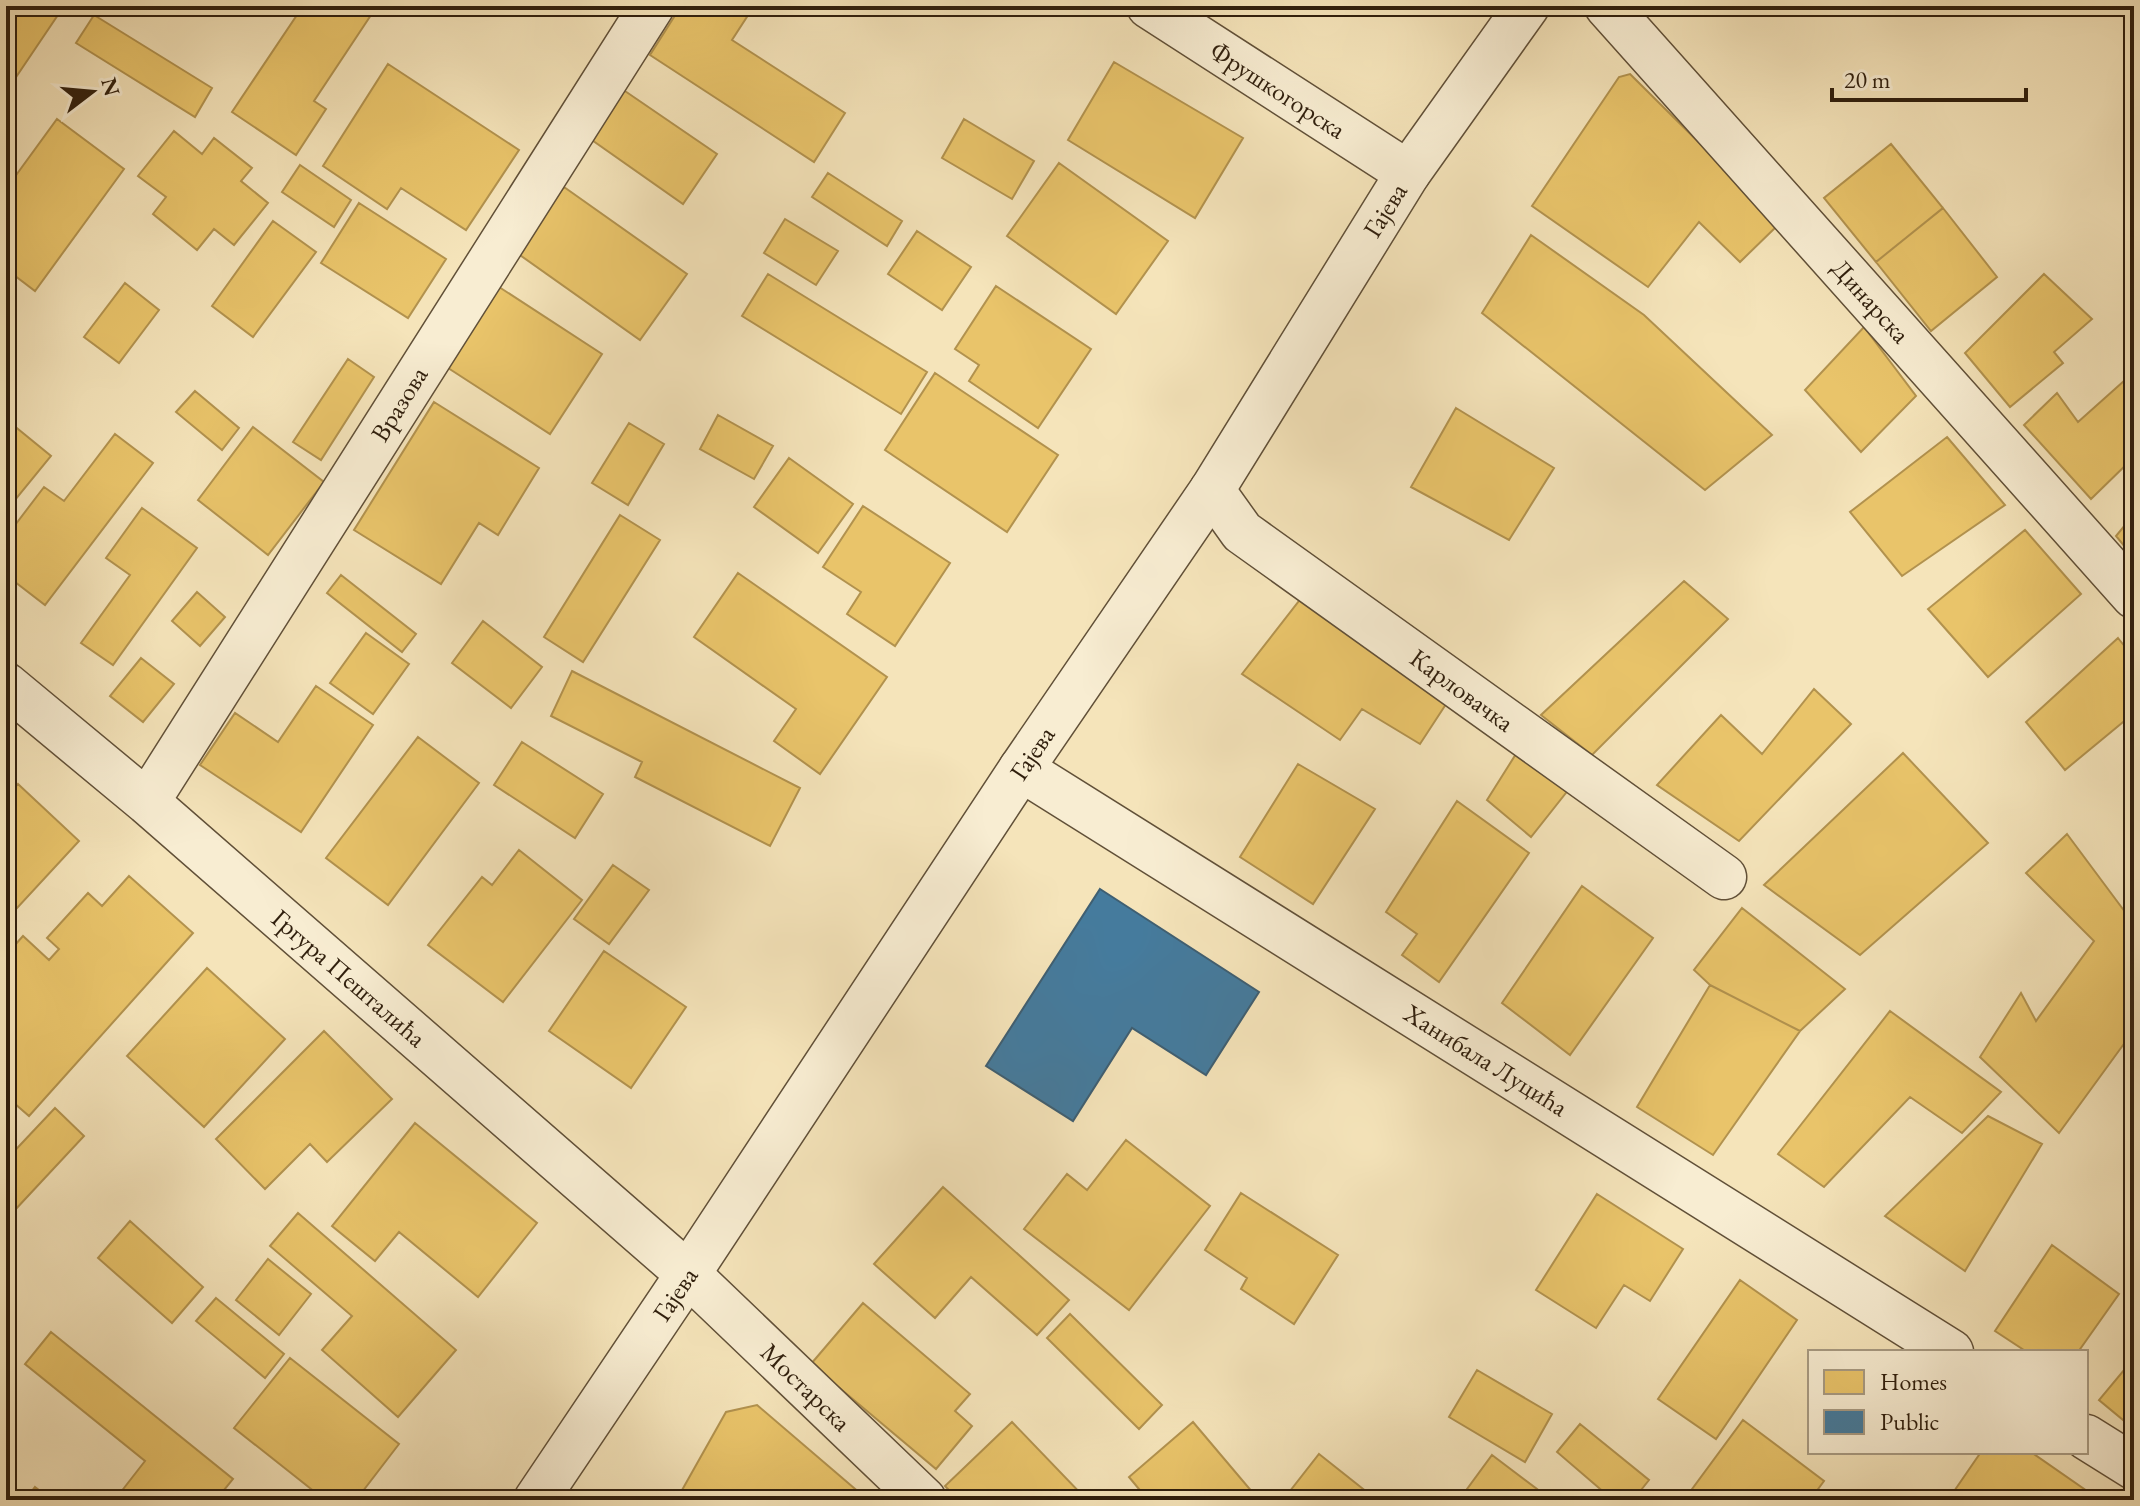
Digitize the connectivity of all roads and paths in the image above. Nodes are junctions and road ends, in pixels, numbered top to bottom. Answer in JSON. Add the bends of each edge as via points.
{"nodes":[{"id":1,"x":652,"y":6,"type":"edge"},
{"id":2,"x":1149,"y":6,"type":"edge"},
{"id":3,"x":1527,"y":6,"type":"edge"},
{"id":4,"x":1607,"y":6,"type":"edge"},
{"id":5,"x":1408,"y":173,"type":"junction"},
{"id":6,"x":1212,"y":490,"type":"junction"},
{"id":7,"x":2134,"y":596,"type":"edge"},
{"id":8,"x":6,"y":685,"type":"edge"},
{"id":9,"x":1021,"y":769,"type":"junction"},
{"id":10,"x":147,"y":802,"type":"junction"},
{"id":11,"x":1724,"y":877,"type":"dead end"},
{"id":12,"x":688,"y":1274,"type":"junction"},
{"id":13,"x":1948,"y":1350,"type":"edge"},
{"id":14,"x":2088,"y":1438,"type":"edge"},
{"id":15,"x":2134,"y":1467,"type":"edge"},
{"id":16,"x":536,"y":1500,"type":"edge"},
{"id":17,"x":924,"y":1500,"type":"edge"}],
"edges":[{"from":1,"to":10,"type":"street","name":"Вразова"},
{"from":2,"to":5,"type":"street","name":"Фрушкогорска"},
{"from":3,"to":5,"type":"street","name":"Гајева"},
{"from":4,"to":7,"type":"street","name":"Динарска"},
{"from":5,"to":6,"type":"street","name":"Гајева"},
{"from":6,"to":9,"type":"street","name":"Гајева"},
{"from":6,"to":11,"type":"street","name":"Карловачка","via":[[1242,532]]},
{"from":8,"to":10,"type":"street","name":"Гргура Пешталића"},
{"from":9,"to":12,"type":"street","name":"Гајева"},
{"from":9,"to":13,"type":"street","name":"Ханибала Луцића"},
{"from":10,"to":12,"type":"street","name":"Гргура Пешталића"},
{"from":12,"to":16,"type":"street","name":"Гајева"},
{"from":12,"to":17,"type":"street","name":"Мостарска"},
{"from":14,"to":15,"type":"street"}]}
